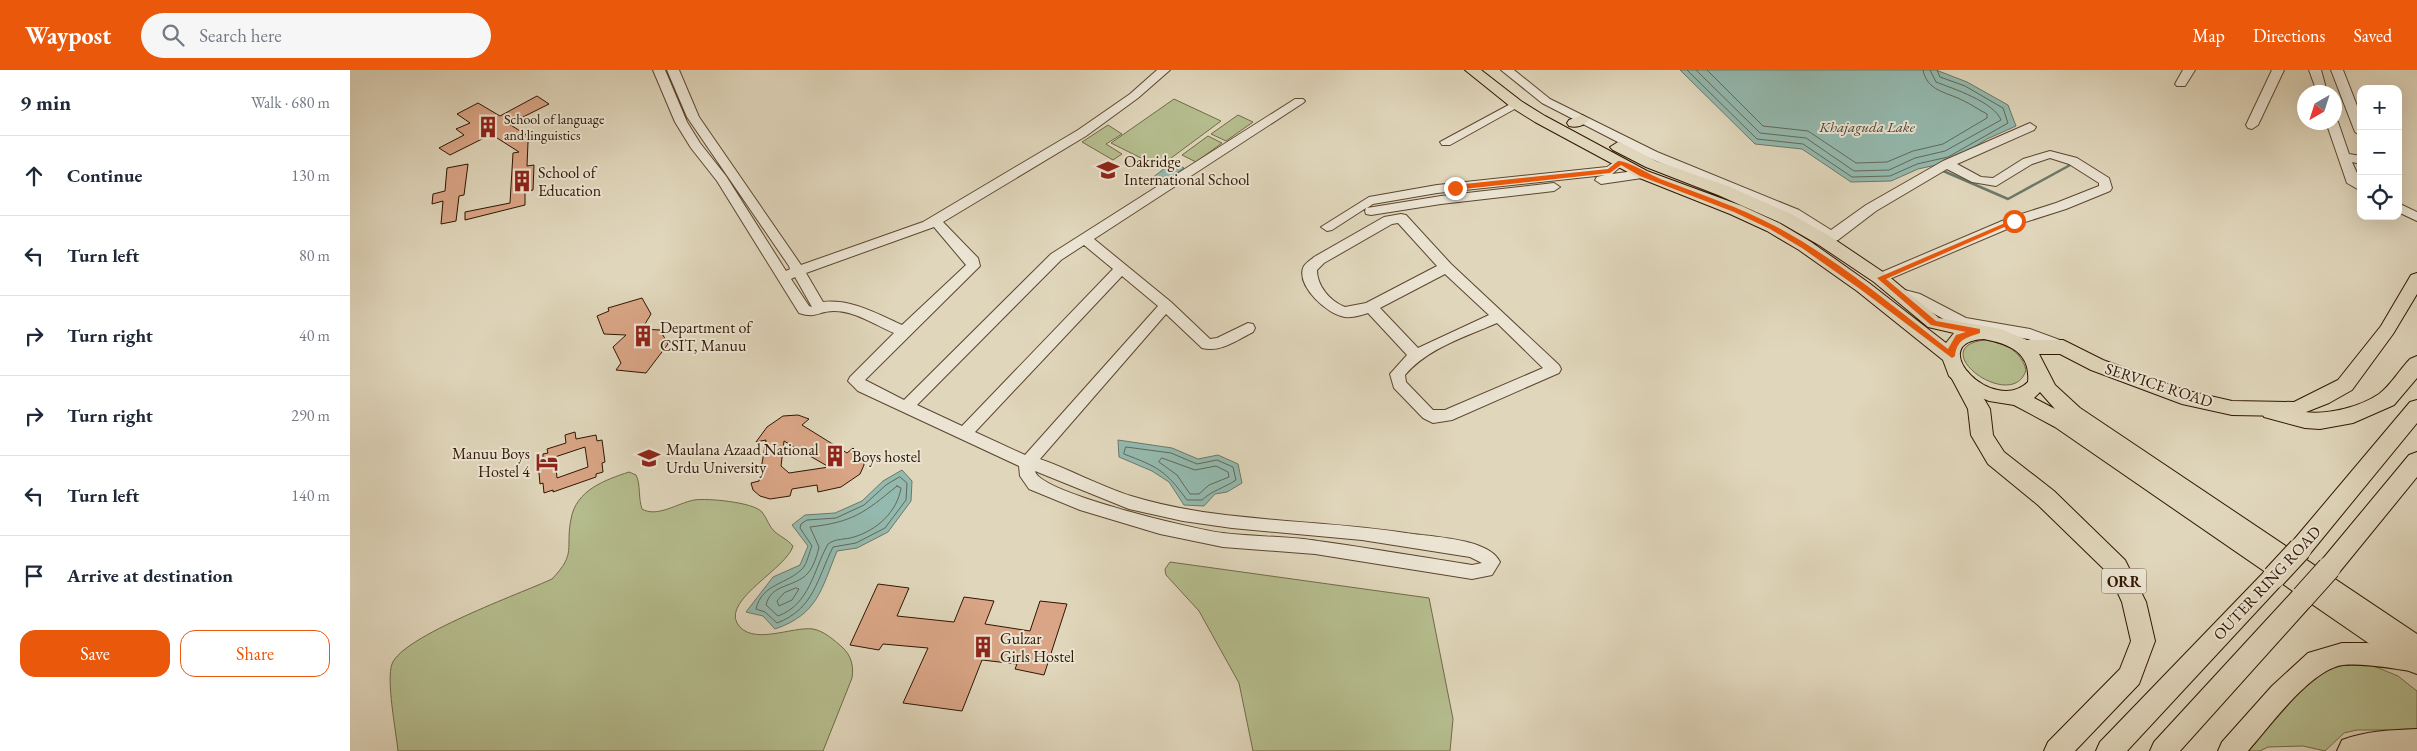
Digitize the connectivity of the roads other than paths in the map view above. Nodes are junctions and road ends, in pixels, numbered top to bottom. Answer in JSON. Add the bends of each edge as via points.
{"nodes":[{"id":1,"x":659,"y":70,"type":"edge"},
{"id":2,"x":674,"y":70,"type":"edge"},
{"id":3,"x":1164,"y":70,"type":"edge"},
{"id":4,"x":1472,"y":70,"type":"edge"},
{"id":5,"x":1491,"y":70,"type":"edge"},
{"id":6,"x":2189,"y":70,"type":"edge"},
{"id":7,"x":2278,"y":70,"type":"edge"},
{"id":8,"x":2314,"y":70,"type":"edge"},
{"id":9,"x":2337,"y":70,"type":"edge"},
{"id":10,"x":1513,"y":74,"type":"edge"},
{"id":11,"x":2181,"y":84,"type":"dead end"},
{"id":12,"x":2319,"y":85,"type":"edge"},
{"id":13,"x":1299,"y":101,"type":"dead end"},
{"id":14,"x":1516,"y":104,"type":"junction"},
{"id":15,"x":2252,"y":125,"type":"dead end"},
{"id":16,"x":2030,"y":127,"type":"dead end"},
{"id":17,"x":2335,"y":130,"type":"edge"},
{"id":18,"x":2360,"y":130,"type":"edge"},
{"id":19,"x":1446,"y":142,"type":"dead end"},
{"id":20,"x":2344,"y":157,"type":"junction"},
{"id":21,"x":2357,"y":159,"type":"edge"},
{"id":22,"x":1620,"y":162,"type":"junction"},
{"id":23,"x":1947,"y":164,"type":"junction"},
{"id":24,"x":1642,"y":174,"type":"junction"},
{"id":25,"x":2357,"y":185,"type":"edge"},
{"id":26,"x":2402,"y":209,"type":"edge"},
{"id":27,"x":1347,"y":214,"type":"junction"},
{"id":28,"x":2417,"y":217,"type":"edge"},
{"id":29,"x":935,"y":221,"type":"junction"},
{"id":30,"x":1086,"y":239,"type":"junction"},
{"id":31,"x":1829,"y":239,"type":"junction"},
{"id":32,"x":1344,"y":246,"type":"junction"},
{"id":33,"x":1446,"y":267,"type":"junction"},
{"id":34,"x":1122,"y":268,"type":"junction"},
{"id":35,"x":798,"y":272,"type":"junction"},
{"id":36,"x":783,"y":277,"type":"junction"},
{"id":37,"x":1880,"y":278,"type":"junction"},
{"id":38,"x":2417,"y":279,"type":"edge"},
{"id":39,"x":1897,"y":293,"type":"junction"},
{"id":40,"x":1166,"y":305,"type":"junction"},
{"id":41,"x":1371,"y":307,"type":"junction"},
{"id":42,"x":813,"y":310,"type":"junction"},
{"id":43,"x":1498,"y":316,"type":"junction"},
{"id":44,"x":1248,"y":328,"type":"dead end"},
{"id":45,"x":1977,"y":331,"type":"junction"},
{"id":46,"x":904,"y":332,"type":"junction"},
{"id":47,"x":2022,"y":347,"type":"junction"},
{"id":48,"x":2063,"y":347,"type":"junction"},
{"id":49,"x":1416,"y":355,"type":"junction"},
{"id":50,"x":1952,"y":356,"type":"junction"},
{"id":51,"x":2417,"y":364,"type":"edge"},
{"id":52,"x":2038,"y":372,"type":"junction"},
{"id":53,"x":1961,"y":377,"type":"junction"},
{"id":54,"x":2012,"y":397,"type":"junction"},
{"id":55,"x":906,"y":407,"type":"junction"},
{"id":56,"x":2417,"y":408,"type":"edge"},
{"id":57,"x":2272,"y":410,"type":"junction"},
{"id":58,"x":965,"y":433,"type":"junction"},
{"id":59,"x":2417,"y":462,"type":"edge"},
{"id":60,"x":1027,"y":464,"type":"junction"},
{"id":61,"x":2415,"y":656,"type":"edge"},
{"id":62,"x":2417,"y":740,"type":"edge"},
{"id":63,"x":2057,"y":751,"type":"edge"},
{"id":64,"x":2109,"y":751,"type":"edge"},
{"id":65,"x":2163,"y":751,"type":"edge"},
{"id":66,"x":2231,"y":751,"type":"edge"},
{"id":67,"x":2349,"y":751,"type":"edge"}],
"edges":[{"from":1,"to":36,"type":"street","via":[[681,122],[722,178]]},
{"from":2,"to":35,"type":"street","via":[[693,117]]},
{"from":3,"to":29,"type":"street","via":[[1082,133]]},
{"from":4,"to":14,"type":"main road"},
{"from":5,"to":10,"type":"main road"},
{"from":6,"to":11,"type":"street"},
{"from":7,"to":15,"type":"street"},
{"from":8,"to":12,"type":"street"},
{"from":9,"to":18,"type":"street"},
{"from":10,"to":31,"type":"main road","via":[[1531,99],[1578,121],[1651,164],[1754,203]]},
{"from":13,"to":30,"type":"street"},
{"from":14,"to":19,"type":"street"},
{"from":14,"to":22,"type":"main road"},
{"from":16,"to":23,"type":"street"},
{"from":17,"to":20,"type":"street"},
{"from":20,"to":21,"type":"street"},
{"from":20,"to":25,"type":"street","via":[[2353,183]]},
{"from":22,"to":24,"type":"main road"},
{"from":22,"to":27,"type":"street","via":[[1610,171],[1437,189],[1370,201]]},
{"from":23,"to":31,"type":"street","via":[[1871,208]]},
{"from":23,"to":37,"type":"street","via":[[1974,180],[1990,183],[2036,157],[2058,155],[2074,160],[2107,185],[2104,189],[2014,221]]},
{"from":24,"to":27,"type":"street"},
{"from":24,"to":50,"type":"main road","via":[[1736,210],[1805,246]]},
{"from":26,"to":28,"type":"street"},
{"from":27,"to":32,"type":"street","via":[[1327,227]]},
{"from":29,"to":35,"type":"street"},
{"from":29,"to":46,"type":"street","via":[[973,261],[973,266]]},
{"from":30,"to":34,"type":"street"},
{"from":30,"to":55,"type":"street","via":[[1048,264]]},
{"from":31,"to":37,"type":"main road"},
{"from":32,"to":33,"type":"street","via":[[1389,220],[1401,218]]},
{"from":32,"to":41,"type":"street","via":[[1313,264],[1310,280],[1330,306],[1345,313]]},
{"from":33,"to":41,"type":"street"},
{"from":33,"to":43,"type":"street"},
{"from":34,"to":40,"type":"street"},
{"from":34,"to":58,"type":"street"},
{"from":35,"to":36,"type":"street"},
{"from":35,"to":42,"type":"street"},
{"from":36,"to":42,"type":"street"},
{"from":37,"to":39,"type":"main road"},
{"from":38,"to":57,"type":"main road","name":"SERVICE ROAD","via":[[2387,330],[2345,385],[2296,409]]},
{"from":39,"to":45,"type":"main road","via":[[1934,323]]},
{"from":39,"to":48,"type":"street","via":[[1915,297],[1964,323],[2030,334]]},
{"from":40,"to":44,"type":"street","via":[[1207,344],[1220,343]]},
{"from":40,"to":60,"type":"street"},
{"from":41,"to":49,"type":"street"},
{"from":42,"to":46,"type":"street","via":[[841,305]]},
{"from":43,"to":49,"type":"street"},
{"from":43,"to":49,"type":"street","via":[[1554,369],[1447,416],[1433,417],[1397,380],[1401,369]]},
{"from":45,"to":47,"type":"main road","via":[[2004,337]]},
{"from":45,"to":50,"type":"main road","via":[[1959,337],[1952,346]]},
{"from":46,"to":55,"type":"street","via":[[855,381]]},
{"from":47,"to":48,"type":"main road","name":"SERVICE ROAD"},
{"from":47,"to":52,"type":"main road","via":[[2035,360]]},
{"from":48,"to":57,"type":"main road","name":"SERVICE ROAD","via":[[2097,365],[2182,397],[2232,408]]},
{"from":50,"to":53,"type":"main road","via":[[1953,366]]},
{"from":51,"to":57,"type":"highway","via":[[2387,400],[2353,415],[2320,421]]},
{"from":52,"to":54,"type":"main road","via":[[2037,384],[2028,393]]},
{"from":52,"to":61,"type":"main road","via":[[2054,399]]},
{"from":53,"to":54,"type":"main road","via":[[1994,396]]},
{"from":53,"to":63,"type":"highway","number":"ORR","via":[[1979,409],[1986,446],[1996,458],[2046,498],[2117,567],[2134,602],[2143,641],[2130,676]]},
{"from":54,"to":61,"type":"main road","via":[[2062,422]]},
{"from":55,"to":58,"type":"street"},
{"from":56,"to":64,"type":"highway","name":"OUTER RING ROAD","bridge":true,"via":[[2300,549]]},
{"from":58,"to":60,"type":"street"},
{"from":59,"to":65,"type":"highway","bridge":true,"via":[[2330,568]]},
{"from":60,"to":60,"type":"street","via":[[1038,465],[1129,502],[1182,514],[1362,533],[1470,550],[1484,554],[1492,562],[1486,570],[1472,572],[1315,547],[1264,545],[1205,537],[1086,505],[1049,490],[1035,484],[1028,476]]},
{"from":61,"to":66,"type":"highway","via":[[2342,654],[2316,661],[2281,694]]},
{"from":62,"to":67,"type":"main road","via":[[2366,744]]}]}
